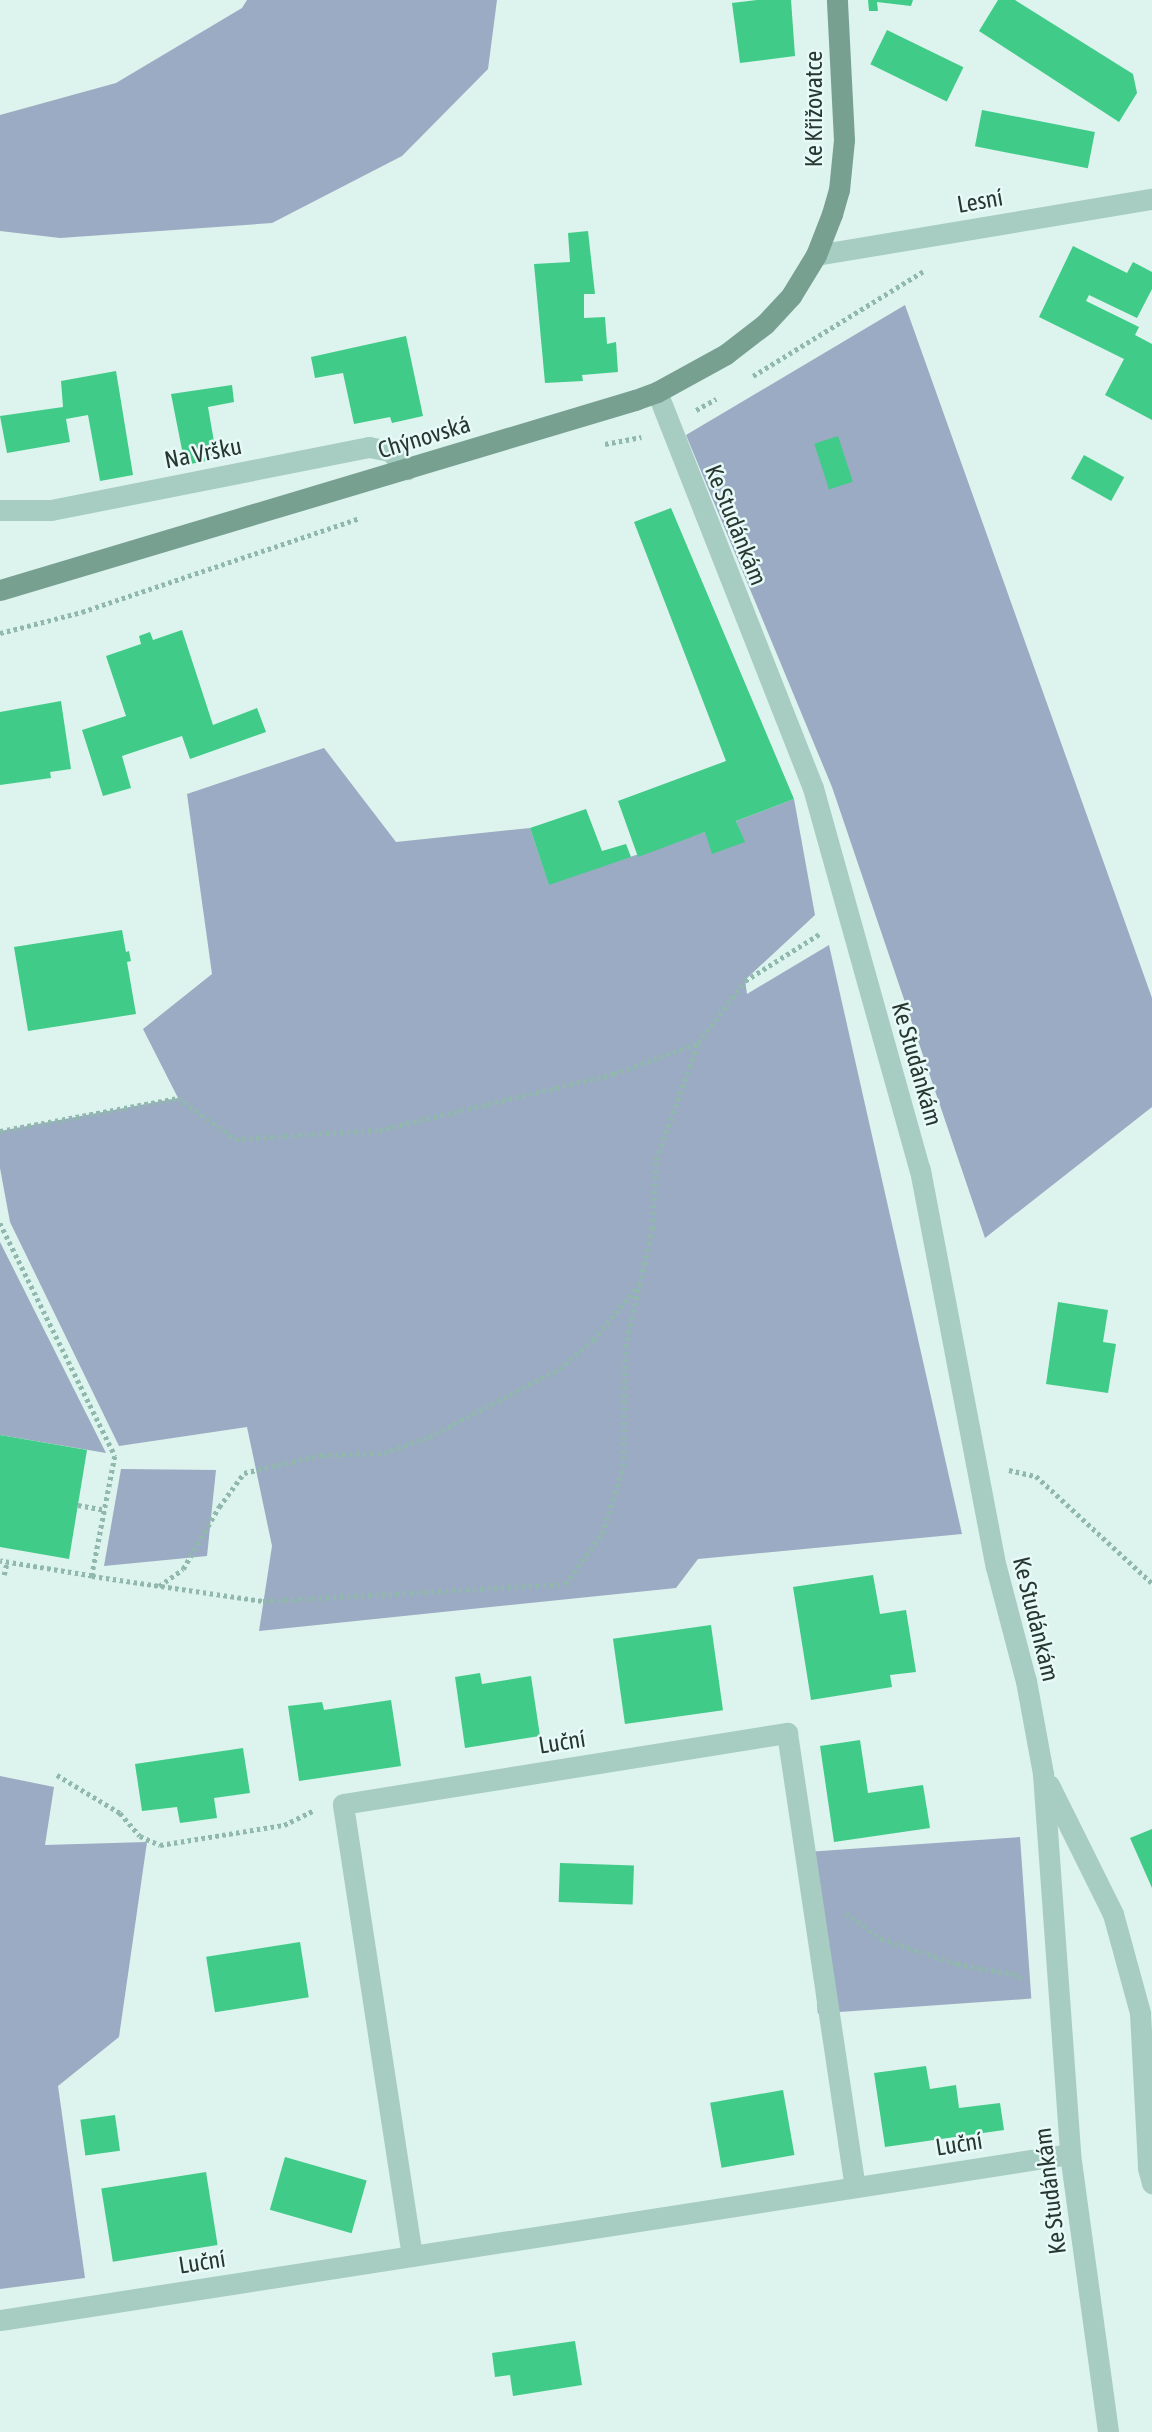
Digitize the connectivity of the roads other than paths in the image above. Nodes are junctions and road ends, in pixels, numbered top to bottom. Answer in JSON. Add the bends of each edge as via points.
{"nodes":[{"id":1,"x":837,"y":0,"type":"edge"},
{"id":2,"x":1152,"y":199,"type":"edge"},
{"id":3,"x":816,"y":255,"type":"junction"},
{"id":4,"x":657,"y":392,"type":"junction"},
{"id":5,"x":407,"y":469,"type":"junction"},
{"id":6,"x":0,"y":510,"type":"edge"},
{"id":7,"x":0,"y":590,"type":"edge"},
{"id":8,"x":1044,"y":1774,"type":"junction"},
{"id":9,"x":1146,"y":2014,"type":"edge"},
{"id":10,"x":1070,"y":2154,"type":"junction"},
{"id":11,"x":1152,"y":2183,"type":"edge"},
{"id":12,"x":855,"y":2187,"type":"junction"},
{"id":13,"x":412,"y":2256,"type":"junction"},
{"id":14,"x":0,"y":2320,"type":"edge"},
{"id":15,"x":1108,"y":2432,"type":"edge"}],
"edges":[{"from":1,"to":3,"type":"street","name":"Ke Křižovatce","via":[[844,105],[842,166],[832,214]]},
{"from":2,"to":3,"type":"street","name":"Lesní"},
{"from":3,"to":4,"type":"street","name":"Chýnovská","via":[[791,296],[765,324],[726,354]]},
{"from":4,"to":5,"type":"street","name":"Chýnovská"},
{"from":4,"to":8,"type":"street","name":"Ke Studánkám","via":[[813,788],[849,916],[920,1170],[996,1567]]},
{"from":5,"to":6,"type":"street","name":"Na Vršku","via":[[390,451],[369,446],[51,510]]},
{"from":5,"to":7,"type":"street","name":"Chýnovská"},
{"from":8,"to":9,"type":"street","name":"Ke Studánkám","via":[[1113,1914]]},
{"from":8,"to":10,"type":"street","name":"Ke Studánkám"},
{"from":9,"to":11,"type":"street","name":"Ke Studánkám","via":[[1147,2168]]},
{"from":10,"to":12,"type":"street","name":"Luční"},
{"from":10,"to":15,"type":"street","name":"Ke Studánkám"},
{"from":12,"to":13,"type":"street","name":"Luční"},
{"from":12,"to":13,"type":"street","name":"Luční","via":[[787,1732],[343,1804]]},
{"from":13,"to":14,"type":"street","name":"Luční"}]}
